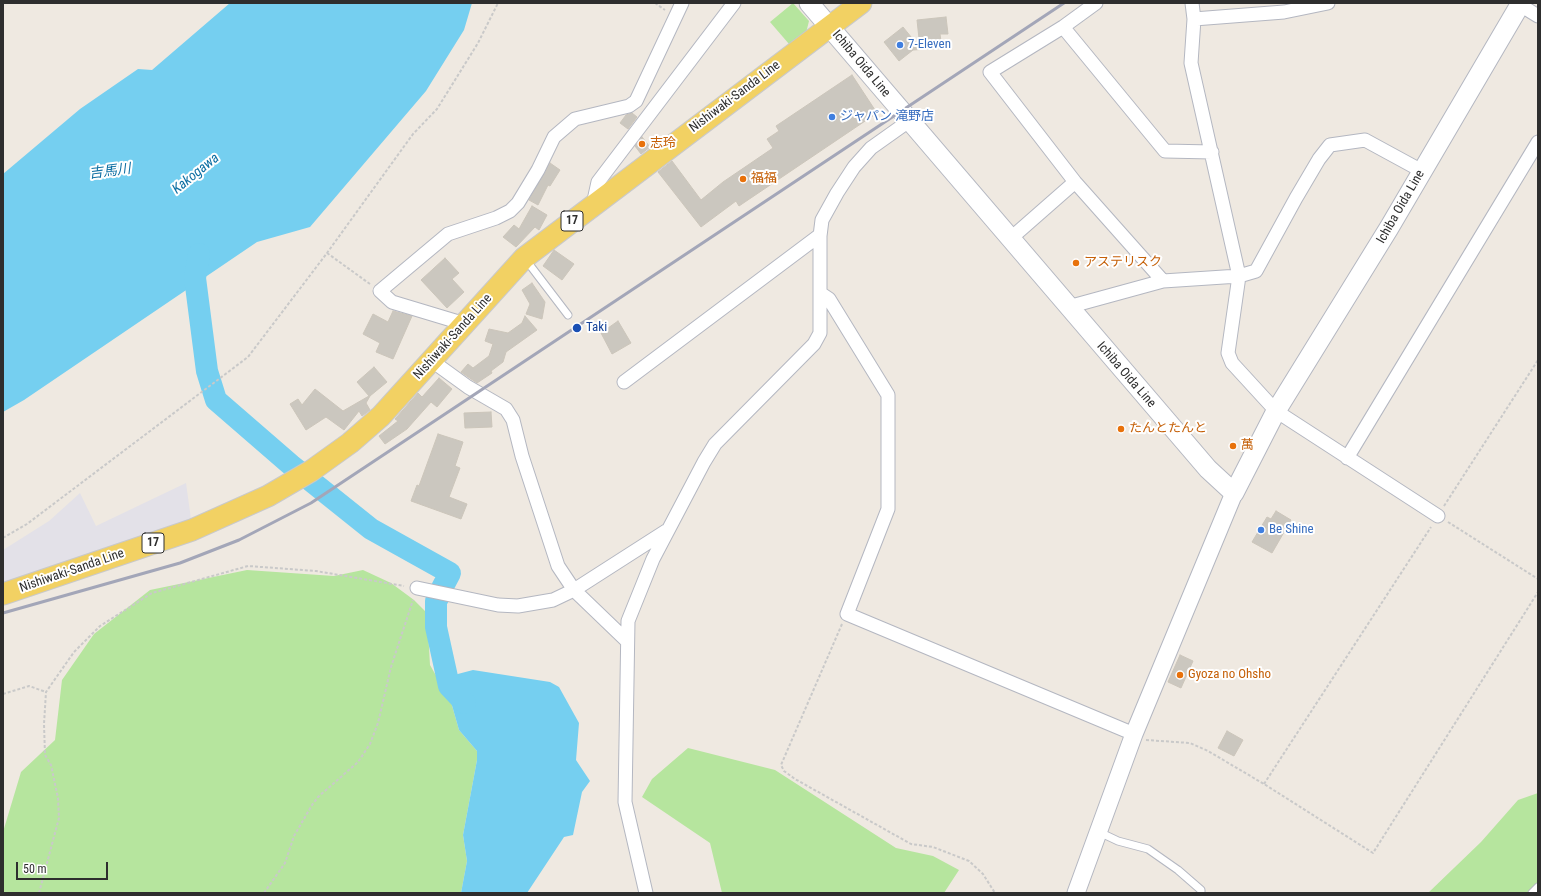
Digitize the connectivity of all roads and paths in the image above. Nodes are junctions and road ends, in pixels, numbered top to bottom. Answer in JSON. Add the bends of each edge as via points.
{"nodes":[{"id":1,"x":498,"y":3,"type":"edge"},
{"id":2,"x":682,"y":3,"type":"edge"},
{"id":3,"x":734,"y":3,"type":"edge"},
{"id":4,"x":809,"y":3,"type":"edge"},
{"id":5,"x":861,"y":3,"type":"edge"},
{"id":6,"x":1096,"y":3,"type":"edge"},
{"id":7,"x":1192,"y":3,"type":"edge"},
{"id":8,"x":1328,"y":3,"type":"edge"},
{"id":9,"x":1519,"y":4,"type":"edge"},
{"id":10,"x":1538,"y":16,"type":"edge"},
{"id":11,"x":1194,"y":19,"type":"junction"},
{"id":12,"x":829,"y":27,"type":"junction"},
{"id":13,"x":1063,"y":27,"type":"junction"},
{"id":14,"x":909,"y":121,"type":"junction"},
{"id":15,"x":1538,"y":142,"type":"edge"},
{"id":16,"x":1212,"y":152,"type":"junction"},
{"id":17,"x":1422,"y":171,"type":"junction"},
{"id":18,"x":1075,"y":182,"type":"junction"},
{"id":19,"x":593,"y":205,"type":"junction"},
{"id":20,"x":820,"y":235,"type":"junction"},
{"id":21,"x":1010,"y":239,"type":"junction"},
{"id":22,"x":327,"y":254,"type":"junction"},
{"id":23,"x":524,"y":258,"type":"junction"},
{"id":24,"x":1239,"y":276,"type":"junction"},
{"id":25,"x":1163,"y":281,"type":"junction"},
{"id":26,"x":380,"y":291,"type":"junction"},
{"id":27,"x":820,"y":293,"type":"junction"},
{"id":28,"x":1068,"y":308,"type":"junction"},
{"id":29,"x":568,"y":315,"type":"dead end"},
{"id":30,"x":465,"y":324,"type":"junction"},
{"id":31,"x":1538,"y":360,"type":"edge"},
{"id":32,"x":432,"y":361,"type":"junction"},
{"id":33,"x":624,"y":382,"type":"dead end"},
{"id":34,"x":1276,"y":411,"type":"junction"},
{"id":35,"x":1347,"y":458,"type":"junction"},
{"id":36,"x":1234,"y":493,"type":"junction"},
{"id":37,"x":1438,"y":516,"type":"junction"},
{"id":38,"x":668,"y":530,"type":"junction"},
{"id":39,"x":3,"y":538,"type":"edge"},
{"id":40,"x":1538,"y":579,"type":"edge"},
{"id":41,"x":417,"y":588,"type":"junction"},
{"id":42,"x":574,"y":590,"type":"junction"},
{"id":43,"x":1538,"y":592,"type":"edge"},
{"id":44,"x":3,"y":594,"type":"edge"},
{"id":45,"x":847,"y":614,"type":"junction"},
{"id":46,"x":626,"y":640,"type":"junction"},
{"id":47,"x":46,"y":692,"type":"junction"},
{"id":48,"x":3,"y":694,"type":"edge"},
{"id":49,"x":1133,"y":737,"type":"junction"},
{"id":50,"x":1264,"y":784,"type":"junction"},
{"id":51,"x":1099,"y":832,"type":"junction"},
{"id":52,"x":1538,"y":887,"type":"edge"},
{"id":53,"x":39,"y":893,"type":"edge"},
{"id":54,"x":264,"y":893,"type":"edge"},
{"id":55,"x":646,"y":893,"type":"edge"},
{"id":56,"x":995,"y":893,"type":"edge"},
{"id":57,"x":1076,"y":893,"type":"edge"},
{"id":58,"x":1201,"y":893,"type":"edge"},
{"id":59,"x":1532,"y":893,"type":"edge"}],
"edges":[{"from":1,"to":22,"type":"path","via":[[478,44],[437,109],[413,134]]},
{"from":2,"to":26,"type":"street","via":[[636,100],[629,106],[575,119],[554,137],[538,170],[518,203],[510,211],[448,234]]},
{"from":3,"to":19,"type":"street","via":[[598,182]]},
{"from":4,"to":12,"type":"main road","name":"Ichiba Oida Line"},
{"from":5,"to":12,"type":"main road","name":"Nishiwaki-Sanda Line","number":"17"},
{"from":6,"to":13,"type":"street"},
{"from":7,"to":11,"type":"street"},
{"from":8,"to":11,"type":"street","via":[[1284,12]]},
{"from":9,"to":10,"type":"street"},
{"from":9,"to":17,"type":"main road","name":"Ichiba Oida Line"},
{"from":11,"to":16,"type":"street","via":[[1191,63]]},
{"from":12,"to":14,"type":"main road","name":"Ichiba Oida Line"},
{"from":12,"to":19,"type":"main road","name":"Nishiwaki-Sanda Line","number":"17"},
{"from":13,"to":16,"type":"street","via":[[1165,152]]},
{"from":13,"to":18,"type":"street","via":[[990,72]]},
{"from":14,"to":20,"type":"street","via":[[871,148],[854,167],[822,220]]},
{"from":14,"to":21,"type":"main road","name":"Ichiba Oida Line"},
{"from":15,"to":35,"type":"street"},
{"from":16,"to":24,"type":"street"},
{"from":17,"to":24,"type":"street","via":[[1365,140],[1330,145],[1296,198],[1256,271]]},
{"from":17,"to":34,"type":"main road","name":"Ichiba Oida Line"},
{"from":18,"to":21,"type":"street"},
{"from":18,"to":25,"type":"street"},
{"from":19,"to":23,"type":"main road","name":"Nishiwaki-Sanda Line","number":"17"},
{"from":20,"to":27,"type":"street"},
{"from":20,"to":33,"type":"street"},
{"from":21,"to":28,"type":"main road","name":"Ichiba Oida Line"},
{"from":22,"to":26,"type":"path"},
{"from":22,"to":39,"type":"path","via":[[248,357],[27,524]]},
{"from":23,"to":29,"type":"lane"},
{"from":23,"to":30,"type":"main road","name":"Nishiwaki-Sanda Line","number":"17"},
{"from":24,"to":25,"type":"street"},
{"from":24,"to":34,"type":"street","via":[[1228,353],[1232,363]]},
{"from":25,"to":28,"type":"street"},
{"from":26,"to":30,"type":"street","via":[[392,302]]},
{"from":27,"to":38,"type":"street","via":[[820,333],[814,344],[715,444]]},
{"from":27,"to":45,"type":"street","via":[[829,299],[888,395],[888,509]]},
{"from":28,"to":36,"type":"main road","name":"Ichiba Oida Line","via":[[1208,469]]},
{"from":30,"to":32,"type":"main road","name":"Nishiwaki-Sanda Line","number":"17"},
{"from":31,"to":37,"type":"path"},
{"from":32,"to":42,"type":"street","via":[[468,387],[506,409],[513,420],[522,456],[558,566]]},
{"from":32,"to":44,"type":"main road","name":"Nishiwaki-Sanda Line","number":"17","via":[[381,416],[350,443],[304,475],[234,513],[192,530]]},
{"from":34,"to":35,"type":"street"},
{"from":34,"to":36,"type":"main road","name":"Ichiba Oida Line"},
{"from":35,"to":37,"type":"street"},
{"from":36,"to":49,"type":"street"},
{"from":37,"to":40,"type":"path"},
{"from":37,"to":50,"type":"path"},
{"from":38,"to":42,"type":"street"},
{"from":38,"to":46,"type":"street","via":[[653,559],[628,621]]},
{"from":41,"to":42,"type":"street","via":[[498,605],[518,606],[553,600]]},
{"from":41,"to":47,"type":"path","via":[[316,571],[248,566],[160,590],[100,626],[74,652]]},
{"from":41,"to":54,"type":"path","via":[[391,667],[378,723],[370,744],[358,762],[318,797],[294,836],[285,863]]},
{"from":42,"to":46,"type":"street"},
{"from":43,"to":50,"type":"path","via":[[1373,854]]},
{"from":45,"to":49,"type":"street"},
{"from":45,"to":56,"type":"path","via":[[781,765],[784,771],[911,844],[933,847],[969,860],[983,874]]},
{"from":46,"to":55,"type":"street","via":[[625,802]]},
{"from":47,"to":48,"type":"path","via":[[29,686]]},
{"from":47,"to":53,"type":"path","via":[[45,755],[51,765],[59,818]]},
{"from":49,"to":50,"type":"path","via":[[1190,743]]},
{"from":49,"to":51,"type":"street"},
{"from":51,"to":57,"type":"street"},
{"from":51,"to":58,"type":"lane","via":[[1118,841],[1148,849],[1178,870],[1201,890]]},
{"from":52,"to":59,"type":"lane"}]}
